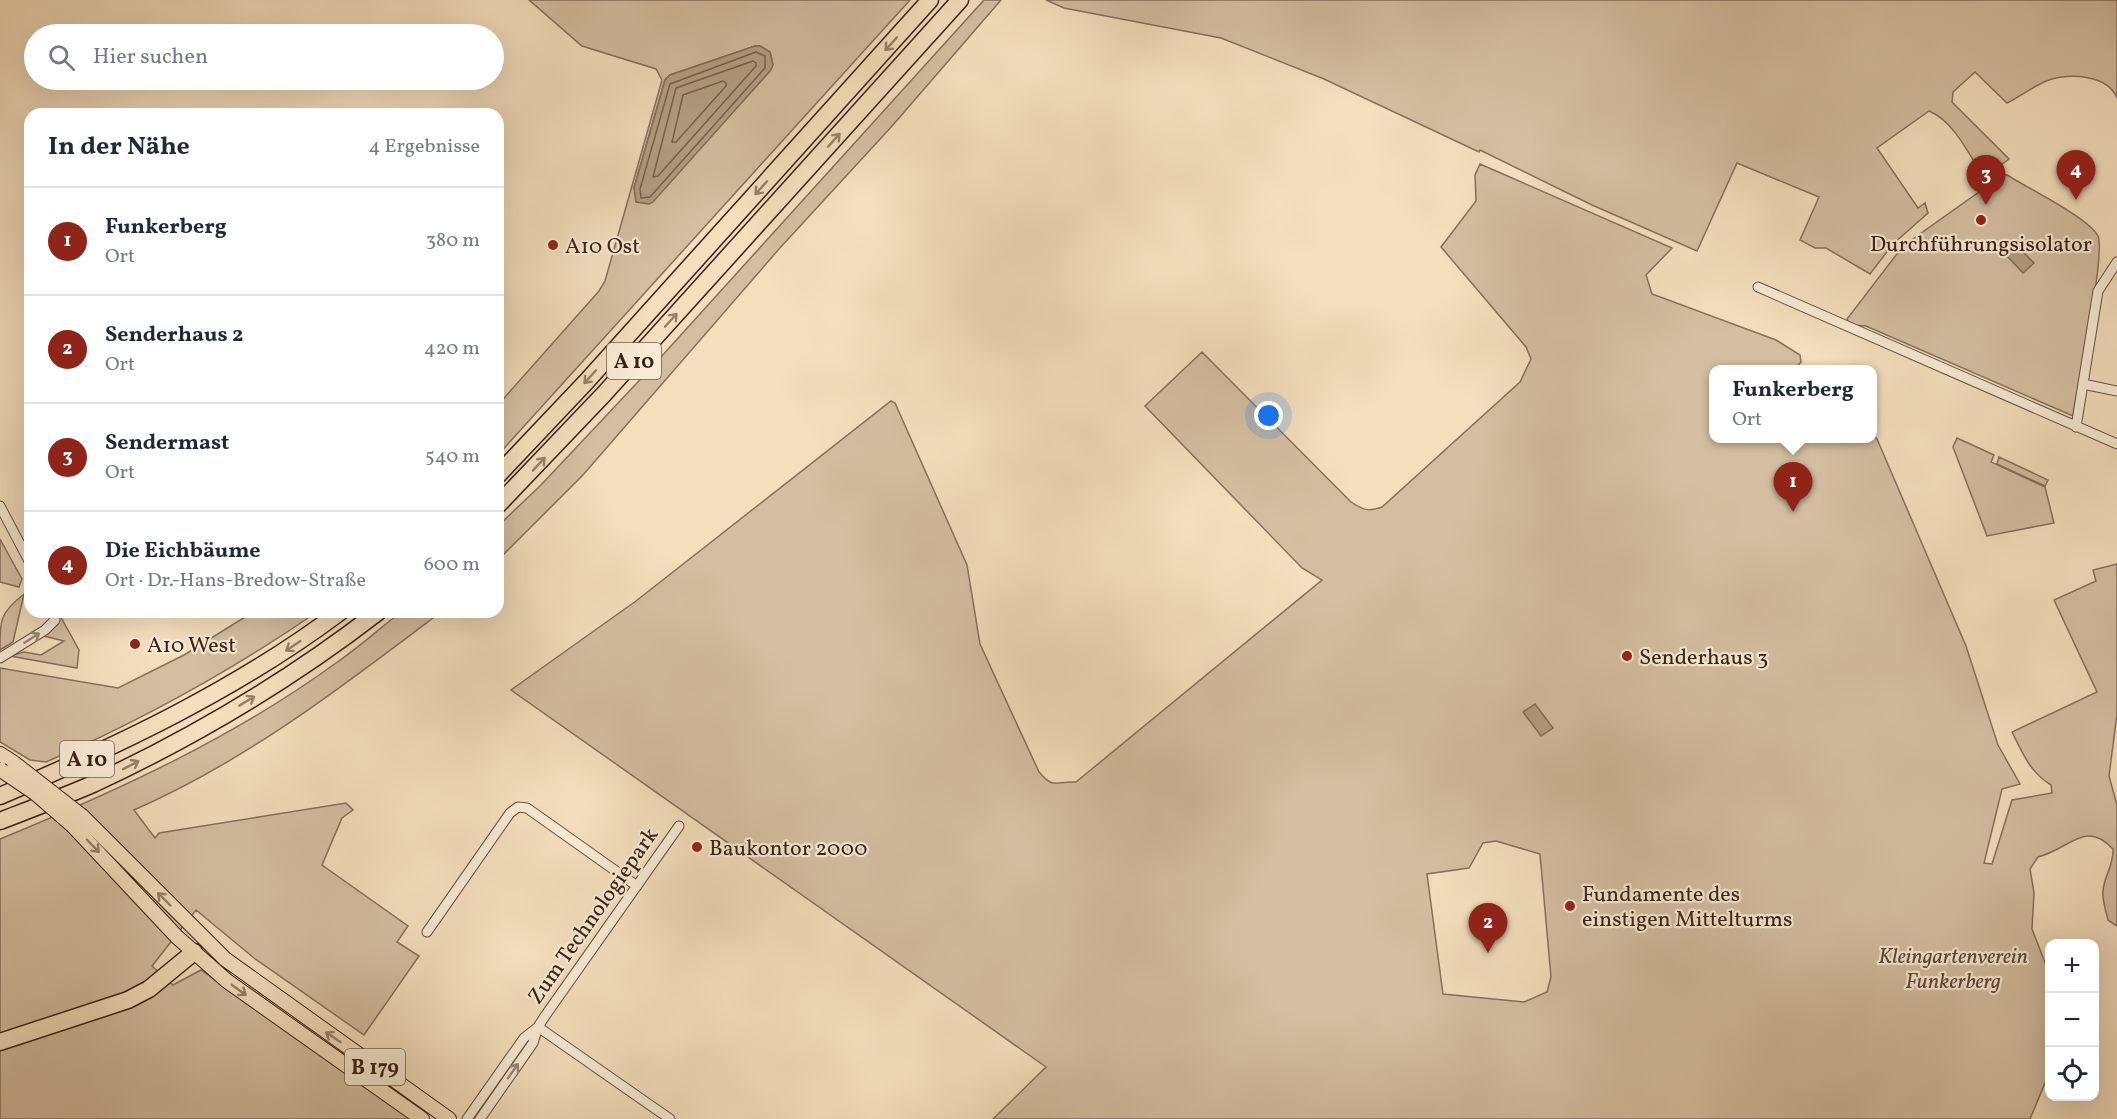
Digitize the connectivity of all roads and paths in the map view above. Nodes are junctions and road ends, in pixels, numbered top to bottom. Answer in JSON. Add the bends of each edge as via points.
{"nodes":[{"id":1,"x":930,"y":0,"type":"edge"},
{"id":2,"x":960,"y":0,"type":"edge"},
{"id":3,"x":2117,"y":262,"type":"edge"},
{"id":4,"x":1758,"y":287,"type":"dead end"},
{"id":5,"x":2083,"y":384,"type":"junction"},
{"id":6,"x":2117,"y":391,"type":"edge"},
{"id":7,"x":2076,"y":427,"type":"junction"},
{"id":8,"x":2117,"y":444,"type":"edge"},
{"id":9,"x":504,"y":469,"type":"edge"},
{"id":10,"x":504,"y":500,"type":"edge"},
{"id":11,"x":0,"y":506,"type":"edge"},
{"id":12,"x":24,"y":551,"type":"edge"},
{"id":13,"x":55,"y":618,"type":"edge"},
{"id":14,"x":331,"y":618,"type":"edge"},
{"id":15,"x":370,"y":618,"type":"edge"},
{"id":16,"x":0,"y":658,"type":"edge"},
{"id":17,"x":0,"y":754,"type":"edge"},
{"id":18,"x":0,"y":770,"type":"edge"},
{"id":19,"x":0,"y":796,"type":"edge"},
{"id":20,"x":0,"y":821,"type":"edge"},
{"id":21,"x":77,"y":821,"type":"junction"},
{"id":22,"x":679,"y":826,"type":"dead end"},
{"id":23,"x":637,"y":886,"type":"junction"},
{"id":24,"x":427,"y":932,"type":"dead end"},
{"id":25,"x":200,"y":946,"type":"junction"},
{"id":26,"x":538,"y":1027,"type":"junction"},
{"id":27,"x":0,"y":1042,"type":"edge"},
{"id":28,"x":423,"y":1119,"type":"edge"},
{"id":29,"x":449,"y":1119,"type":"edge"},
{"id":30,"x":467,"y":1119,"type":"edge"},
{"id":31,"x":480,"y":1119,"type":"edge"},
{"id":32,"x":670,"y":1119,"type":"edge"}],
"edges":[{"from":1,"to":9,"type":"highway","number":"A 10","one_way":true},
{"from":10,"to":2,"type":"highway","number":"A 10","one_way":true},
{"from":3,"to":5,"type":"street","via":[[2098,291]]},
{"from":4,"to":7,"type":"street"},
{"from":5,"to":6,"type":"street"},
{"from":5,"to":7,"type":"street"},
{"from":7,"to":8,"type":"street"},
{"from":11,"to":12,"type":"street"},
{"from":16,"to":13,"type":"street","one_way":true,"via":[[45,630]]},
{"from":14,"to":19,"type":"highway","number":"A 10","one_way":true,"via":[[257,670],[172,717],[106,751]]},
{"from":20,"to":15,"type":"highway","number":"A 10","one_way":true,"via":[[92,784],[210,723],[326,651]]},
{"from":17,"to":21,"type":"main road","number":"B 179","bridge":true},
{"from":18,"to":21,"type":"main road","number":"B 179","bridge":true},
{"from":21,"to":25,"type":"main road","number":"B 179"},
{"from":22,"to":23,"type":"street","name":"Zum Technologiepark"},
{"from":23,"to":24,"type":"street","via":[[527,808],[518,807]]},
{"from":23,"to":26,"type":"street","name":"Zum Technologiepark"},
{"from":25,"to":27,"type":"highway","via":[[149,989],[128,1000]]},
{"from":25,"to":28,"type":"main road","number":"B 179","one_way":true,"via":[[227,981]]},
{"from":29,"to":25,"type":"main road","number":"B 179","one_way":true},
{"from":26,"to":30,"type":"street","name":"Zum Technologiepark","via":[[524,1038]]},
{"from":31,"to":26,"type":"street","name":"Zum Technologiepark","one_way":true,"via":[[533,1043]]},
{"from":26,"to":32,"type":"street"}]}
